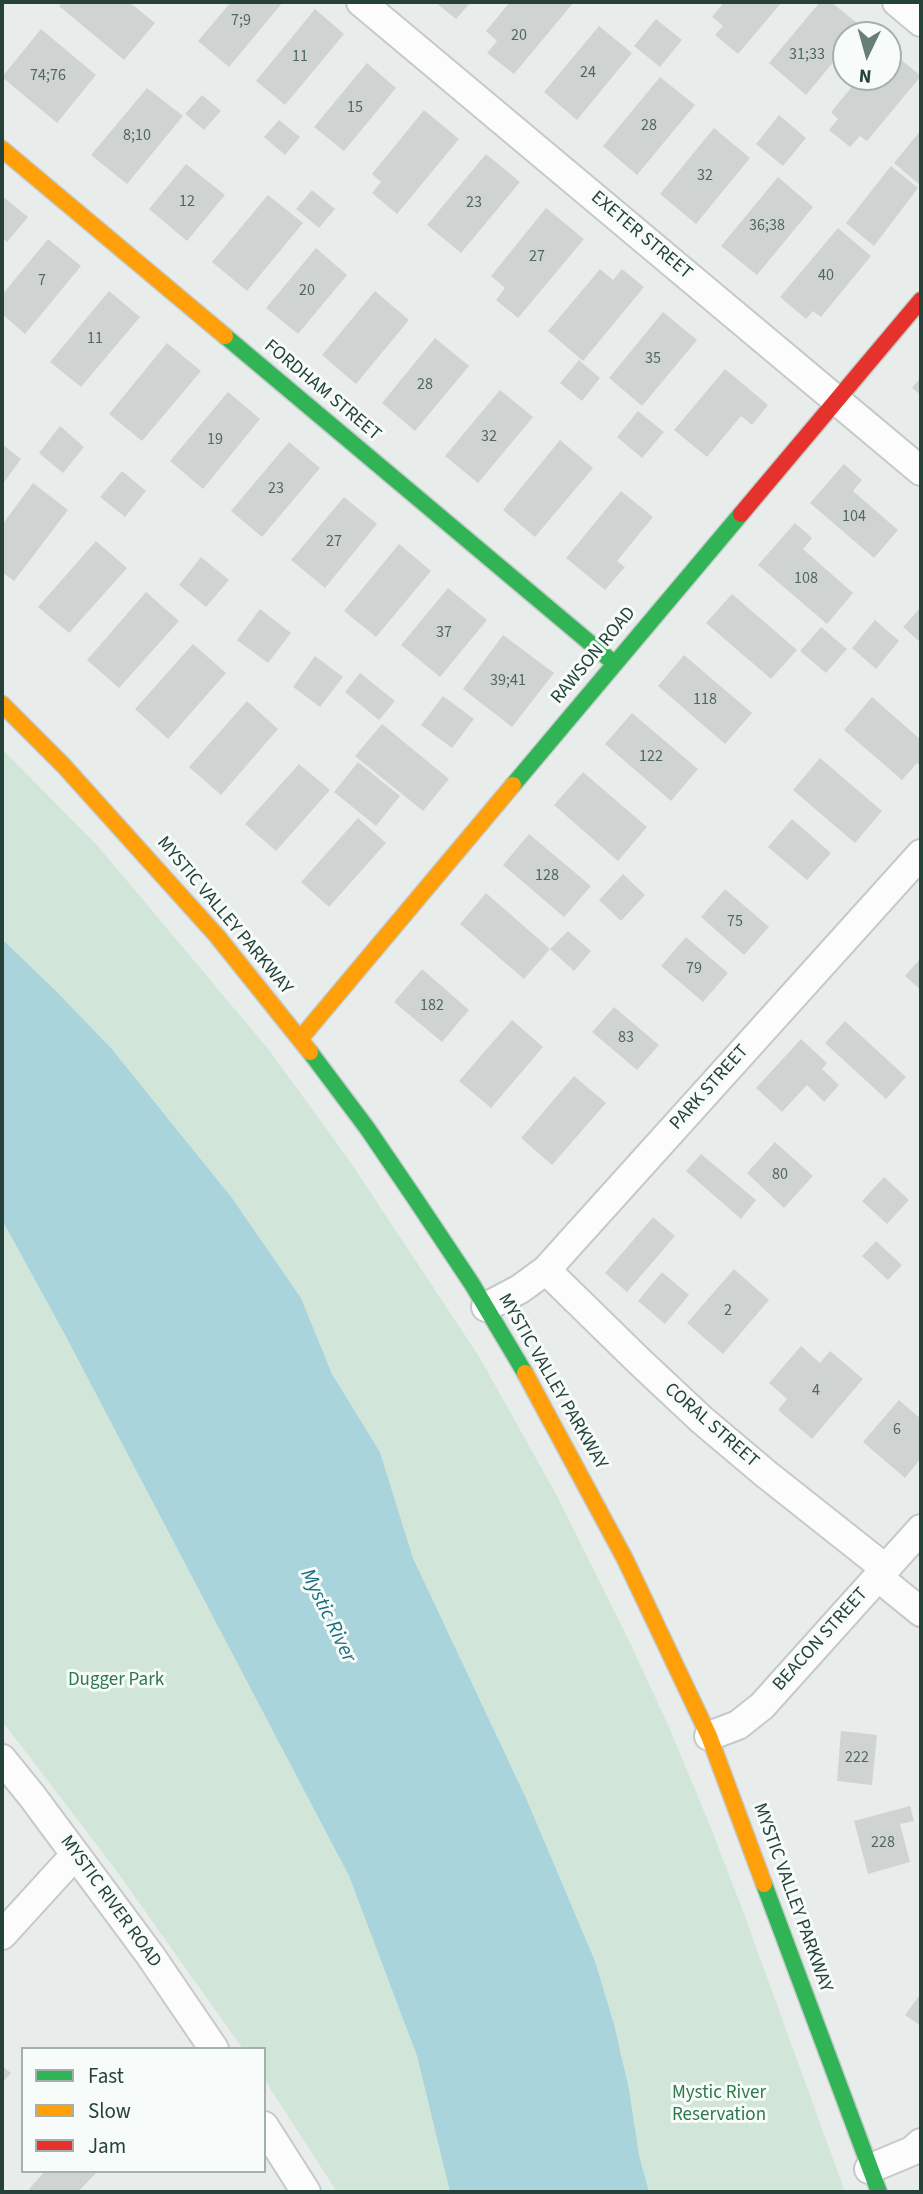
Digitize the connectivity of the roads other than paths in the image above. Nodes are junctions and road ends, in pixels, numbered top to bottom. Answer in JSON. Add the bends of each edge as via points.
{"nodes":[{"id":1,"x":361,"y":2,"type":"edge"},
{"id":2,"x":897,"y":2,"type":"edge"},
{"id":3,"x":921,"y":22,"type":"edge"},
{"id":4,"x":2,"y":149,"type":"edge"},
{"id":5,"x":921,"y":300,"type":"edge"},
{"id":6,"x":837,"y":400,"type":"junction"},
{"id":7,"x":921,"y":471,"type":"edge"},
{"id":8,"x":615,"y":664,"type":"junction"},
{"id":9,"x":2,"y":704,"type":"edge"},
{"id":10,"x":921,"y":854,"type":"edge"},
{"id":11,"x":300,"y":1039,"type":"junction"},
{"id":12,"x":546,"y":1270,"type":"junction"},
{"id":13,"x":486,"y":1307,"type":"junction"},
{"id":14,"x":921,"y":1529,"type":"edge"},
{"id":15,"x":882,"y":1573,"type":"junction"},
{"id":16,"x":921,"y":1612,"type":"edge"},
{"id":17,"x":709,"y":1736,"type":"junction"},
{"id":18,"x":2,"y":1759,"type":"edge"},
{"id":19,"x":75,"y":1855,"type":"junction"},
{"id":20,"x":2,"y":1935,"type":"edge"},
{"id":21,"x":213,"y":2047,"type":"edge"},
{"id":22,"x":266,"y":2129,"type":"edge"},
{"id":23,"x":921,"y":2143,"type":"edge"},
{"id":24,"x":874,"y":2181,"type":"edge"},
{"id":25,"x":306,"y":2192,"type":"edge"}],
"edges":[{"from":1,"to":6,"type":"street","name":"EXETER STREET"},
{"from":2,"to":3,"type":"street"},
{"from":4,"to":8,"type":"street","name":"FORDHAM STREET"},
{"from":5,"to":6,"type":"street","name":"RAWSON ROAD"},
{"from":6,"to":7,"type":"street","name":"EXETER STREET"},
{"from":6,"to":8,"type":"street","name":"RAWSON ROAD"},
{"from":8,"to":11,"type":"street","name":"RAWSON ROAD"},
{"from":9,"to":11,"type":"street","name":"MYSTIC VALLEY PARKWAY","via":[[217,936]]},
{"from":10,"to":12,"type":"street","name":"PARK STREET"},
{"from":11,"to":13,"type":"street","name":"MYSTIC VALLEY PARKWAY","via":[[374,1138]]},
{"from":12,"to":13,"type":"street","name":"PARK STREET"},
{"from":12,"to":15,"type":"street","name":"CORAL STREET","via":[[702,1420]]},
{"from":13,"to":17,"type":"street","name":"MYSTIC VALLEY PARKWAY","via":[[589,1488]]},
{"from":14,"to":15,"type":"street","name":"BEACON STREET"},
{"from":15,"to":16,"type":"street","name":"CORAL STREET"},
{"from":15,"to":17,"type":"street","name":"BEACON STREET","via":[[762,1706],[738,1725]]},
{"from":17,"to":24,"type":"street","name":"MYSTIC VALLEY PARKWAY"},
{"from":18,"to":19,"type":"street","name":"MYSTIC RIVER ROAD"},
{"from":19,"to":20,"type":"street"},
{"from":19,"to":21,"type":"street","name":"MYSTIC RIVER ROAD"},
{"from":22,"to":25,"type":"street"},
{"from":23,"to":24,"type":"street"}]}
